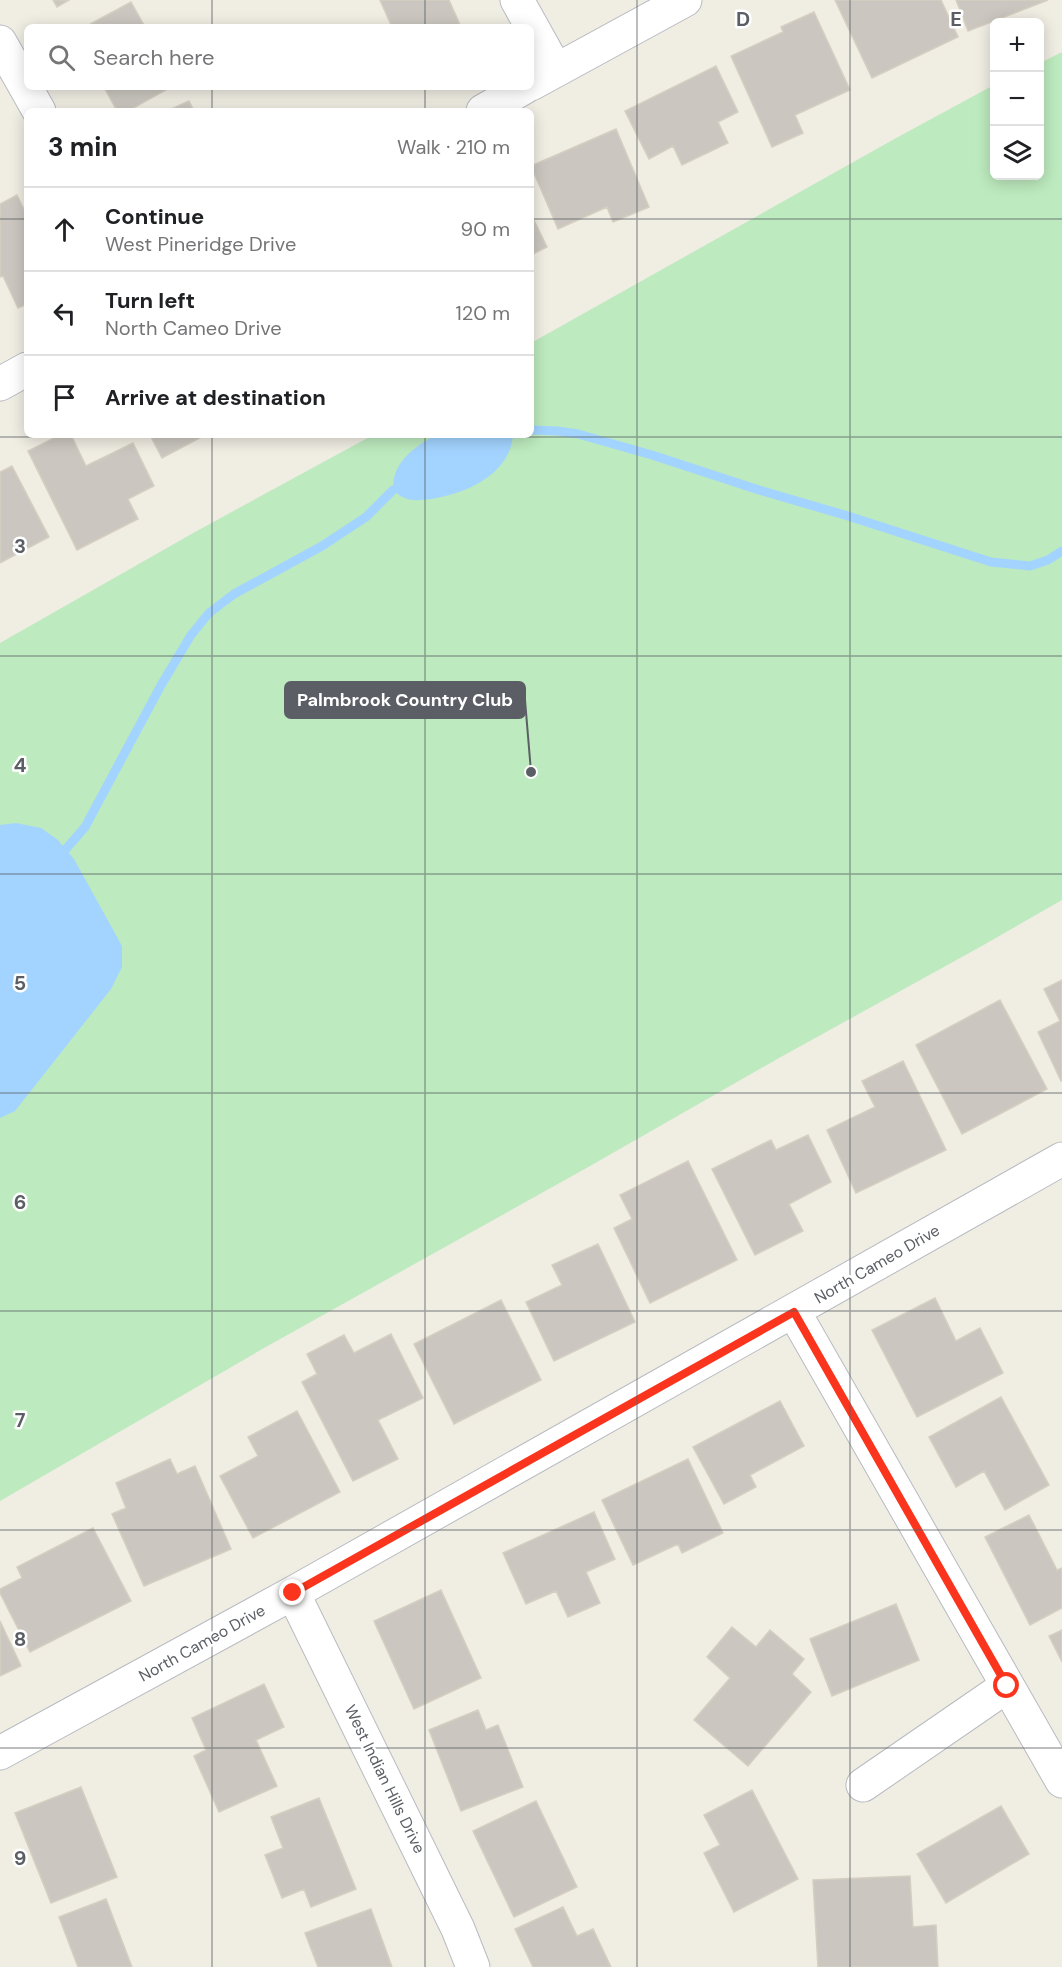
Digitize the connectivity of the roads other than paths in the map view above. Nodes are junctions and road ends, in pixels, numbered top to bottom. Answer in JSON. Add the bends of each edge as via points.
{"nodes":[{"id":1,"x":517,"y":0,"type":"edge"},
{"id":2,"x":685,"y":0,"type":"edge"},
{"id":3,"x":525,"y":24,"type":"edge"},
{"id":4,"x":0,"y":42,"type":"edge"},
{"id":5,"x":534,"y":50,"type":"edge"},
{"id":6,"x":543,"y":77,"type":"edge"},
{"id":7,"x":24,"y":84,"type":"edge"},
{"id":8,"x":27,"y":90,"type":"edge"},
{"id":9,"x":520,"y":90,"type":"edge"},
{"id":10,"x":37,"y":108,"type":"edge"},
{"id":11,"x":488,"y":108,"type":"edge"},
{"id":12,"x":24,"y":371,"type":"edge"},
{"id":13,"x":0,"y":384,"type":"edge"},
{"id":14,"x":1062,"y":1159,"type":"edge"},
{"id":15,"x":794,"y":1312,"type":"junction"},
{"id":16,"x":293,"y":1593,"type":"junction"},
{"id":17,"x":1007,"y":1686,"type":"junction"},
{"id":18,"x":0,"y":1753,"type":"edge"},
{"id":19,"x":1062,"y":1781,"type":"edge"},
{"id":20,"x":863,"y":1785,"type":"dead end"},
{"id":21,"x":472,"y":1967,"type":"edge"}],
"edges":[{"from":1,"to":3,"type":"street"},
{"from":2,"to":6,"type":"street"},
{"from":4,"to":7,"type":"street"},
{"from":5,"to":6,"type":"street"},
{"from":8,"to":10,"type":"street"},
{"from":9,"to":11,"type":"street"},
{"from":12,"to":13,"type":"street"},
{"from":14,"to":15,"type":"street","name":"North Cameo Drive"},
{"from":15,"to":16,"type":"street","name":"North Cameo Drive"},
{"from":15,"to":17,"type":"street"},
{"from":16,"to":18,"type":"street","name":"North Cameo Drive"},
{"from":16,"to":21,"type":"street","name":"West Indian Hills Drive","via":[[458,1929]]},
{"from":17,"to":19,"type":"street"},
{"from":17,"to":20,"type":"street"}]}
